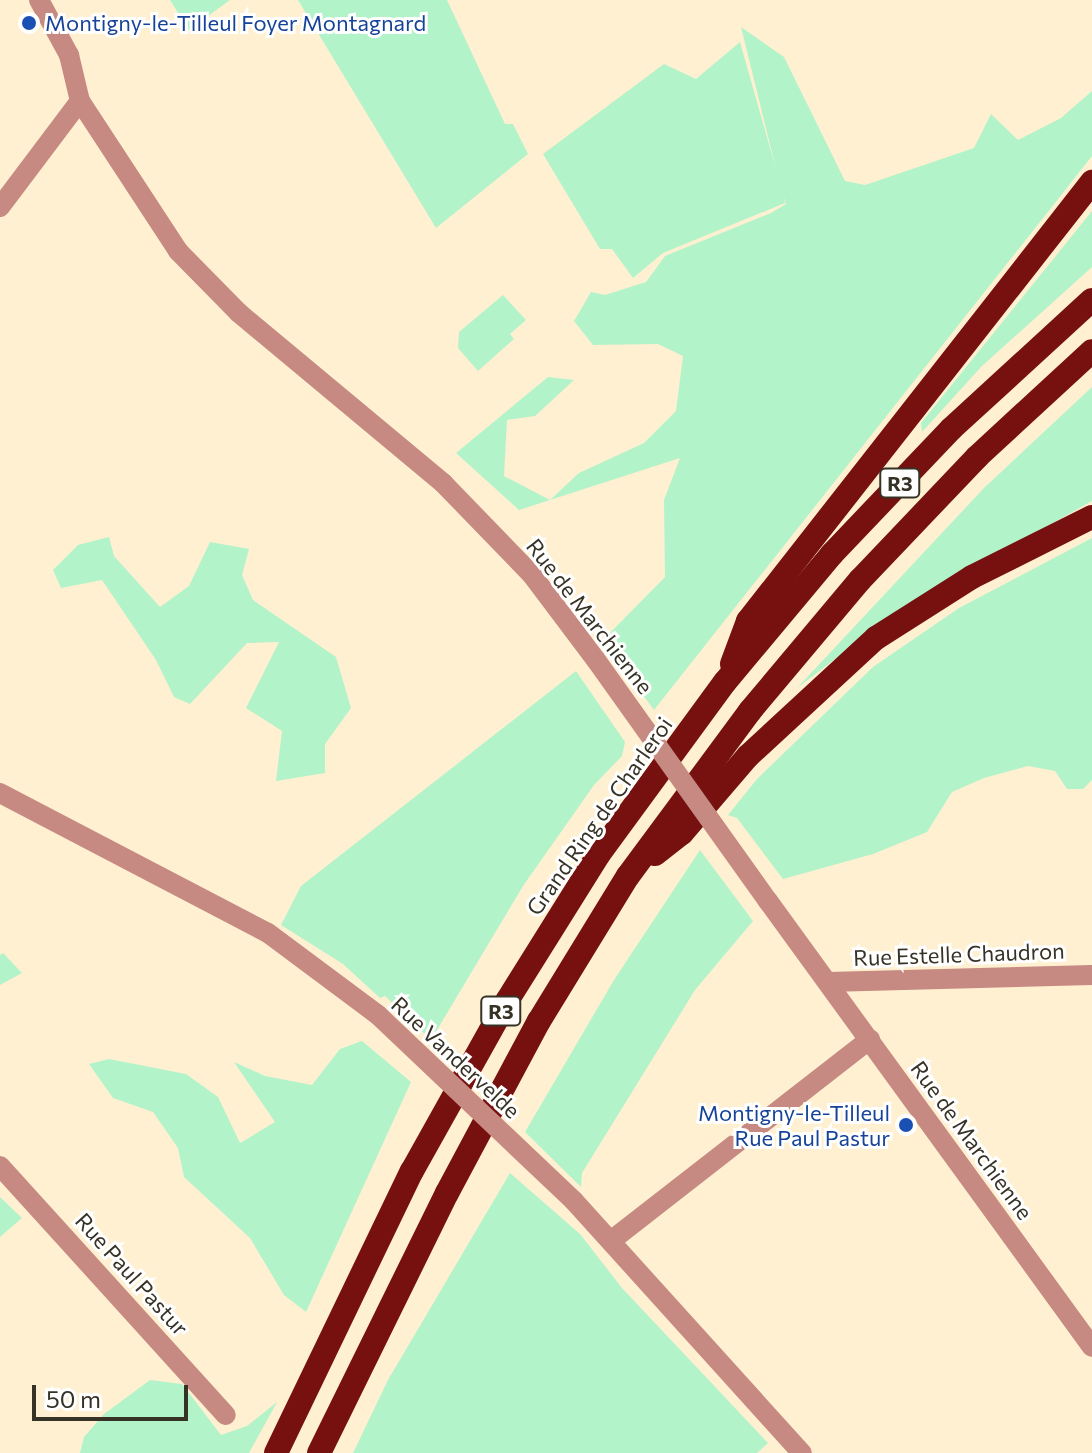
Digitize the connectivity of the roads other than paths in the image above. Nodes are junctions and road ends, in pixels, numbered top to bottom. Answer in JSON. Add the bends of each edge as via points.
{"nodes":[{"id":1,"x":39,"y":0,"type":"edge"},
{"id":2,"x":80,"y":101,"type":"junction"},
{"id":3,"x":1092,"y":182,"type":"edge"},
{"id":4,"x":0,"y":207,"type":"edge"},
{"id":5,"x":1092,"y":300,"type":"edge"},
{"id":6,"x":1092,"y":351,"type":"edge"},
{"id":7,"x":1092,"y":517,"type":"edge"},
{"id":8,"x":725,"y":682,"type":"junction"},
{"id":9,"x":0,"y":793,"type":"edge"},
{"id":10,"x":628,"y":876,"type":"junction"},
{"id":11,"x":1092,"y":975,"type":"edge"},
{"id":12,"x":828,"y":982,"type":"junction"},
{"id":13,"x":870,"y":1039,"type":"junction"},
{"id":14,"x":0,"y":1166,"type":"edge"},
{"id":15,"x":612,"y":1240,"type":"junction"},
{"id":16,"x":1092,"y":1347,"type":"edge"},
{"id":17,"x":226,"y":1415,"type":"dead end"},
{"id":18,"x":276,"y":1453,"type":"edge"},
{"id":19,"x":319,"y":1453,"type":"edge"},
{"id":20,"x":802,"y":1453,"type":"edge"}],
"edges":[{"from":1,"to":2,"type":"street","name":"Rue de Marchienne","via":[[69,55]]},
{"from":2,"to":4,"type":"street"},
{"from":2,"to":12,"type":"street","name":"Rue de Marchienne","bridge":true,"via":[[178,251],[213,290],[443,483],[532,575]]},
{"from":3,"to":8,"type":"highway","via":[[748,621]]},
{"from":5,"to":8,"type":"highway","name":"Grand Ring de Charleroi","number":"R3","via":[[951,429],[832,554]]},
{"from":6,"to":10,"type":"highway","number":"R3","via":[[977,457],[860,580],[750,711]]},
{"from":7,"to":10,"type":"highway","via":[[972,577],[876,638],[748,756],[682,833]]},
{"from":8,"to":18,"type":"highway","name":"Grand Ring de Charleroi","number":"R3","via":[[599,854],[507,1001],[412,1171]]},
{"from":9,"to":15,"type":"street","name":"Rue Vandervelde","bridge":true,"via":[[268,933],[378,1015]]},
{"from":10,"to":19,"type":"highway","number":"R3","via":[[490,1114]]},
{"from":11,"to":12,"type":"street","name":"Rue Estelle Chaudron"},
{"from":12,"to":13,"type":"street","name":"Rue de Marchienne"},
{"from":13,"to":15,"type":"street"},
{"from":13,"to":16,"type":"street","name":"Rue de Marchienne"},
{"from":14,"to":17,"type":"street","name":"Rue Paul Pastur"},
{"from":15,"to":20,"type":"street","name":"Rue Vandervelde"}]}
